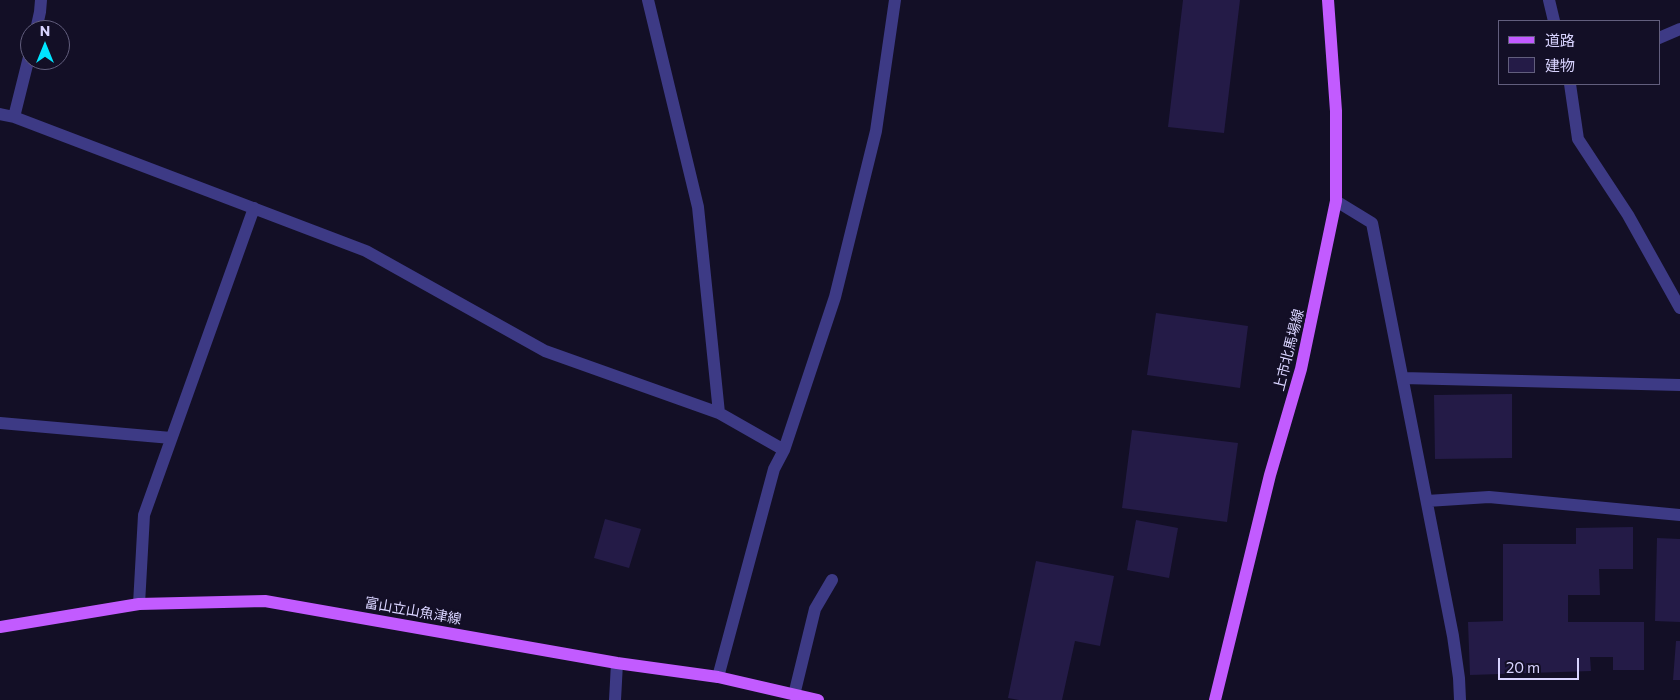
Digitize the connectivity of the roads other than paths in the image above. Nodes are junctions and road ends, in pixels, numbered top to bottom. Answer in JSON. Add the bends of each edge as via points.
{"nodes":[{"id":1,"x":41,"y":0,"type":"edge"},
{"id":2,"x":648,"y":0,"type":"edge"},
{"id":3,"x":894,"y":0,"type":"edge"},
{"id":4,"x":1328,"y":0,"type":"edge"},
{"id":5,"x":1548,"y":0,"type":"edge"},
{"id":6,"x":38,"y":20,"type":"edge"},
{"id":7,"x":1554,"y":20,"type":"edge"},
{"id":8,"x":1680,"y":28,"type":"edge"},
{"id":9,"x":1660,"y":38,"type":"edge"},
{"id":10,"x":26,"y":70,"type":"edge"},
{"id":11,"x":1570,"y":85,"type":"edge"},
{"id":12,"x":0,"y":114,"type":"edge"},
{"id":13,"x":14,"y":117,"type":"junction"},
{"id":14,"x":1336,"y":201,"type":"junction"},
{"id":15,"x":254,"y":208,"type":"junction"},
{"id":16,"x":1680,"y":308,"type":"edge"},
{"id":17,"x":1403,"y":378,"type":"junction"},
{"id":18,"x":1680,"y":385,"type":"edge"},
{"id":19,"x":719,"y":412,"type":"junction"},
{"id":20,"x":0,"y":423,"type":"edge"},
{"id":21,"x":171,"y":438,"type":"junction"},
{"id":22,"x":784,"y":450,"type":"junction"},
{"id":23,"x":1427,"y":501,"type":"junction"},
{"id":24,"x":1680,"y":515,"type":"edge"},
{"id":25,"x":832,"y":580,"type":"dead end"},
{"id":26,"x":139,"y":604,"type":"junction"},
{"id":27,"x":0,"y":627,"type":"edge"},
{"id":28,"x":616,"y":663,"type":"junction"},
{"id":29,"x":718,"y":677,"type":"junction"},
{"id":30,"x":794,"y":695,"type":"junction"},
{"id":31,"x":615,"y":700,"type":"edge"},
{"id":32,"x":818,"y":700,"type":"edge"},
{"id":33,"x":1215,"y":700,"type":"edge"},
{"id":34,"x":1460,"y":700,"type":"edge"}],
"edges":[{"from":1,"to":6,"type":"street"},
{"from":2,"to":19,"type":"street","via":[[698,207]]},
{"from":3,"to":22,"type":"street","via":[[874,140],[835,297]]},
{"from":4,"to":14,"type":"main road","name":"上市北馬場線","via":[[1336,111]]},
{"from":5,"to":7,"type":"street"},
{"from":8,"to":9,"type":"street"},
{"from":10,"to":13,"type":"street"},
{"from":11,"to":16,"type":"street","via":[[1578,139],[1628,215]]},
{"from":12,"to":13,"type":"street"},
{"from":13,"to":15,"type":"street"},
{"from":14,"to":17,"type":"street","via":[[1372,223]]},
{"from":14,"to":33,"type":"main road","name":"上市北馬場線","via":[[1301,369],[1258,523]]},
{"from":15,"to":19,"type":"street","via":[[366,251],[544,351]]},
{"from":15,"to":21,"type":"street"},
{"from":17,"to":18,"type":"street"},
{"from":17,"to":23,"type":"street"},
{"from":19,"to":22,"type":"street"},
{"from":20,"to":21,"type":"street"},
{"from":21,"to":26,"type":"street","via":[[144,516]]},
{"from":22,"to":29,"type":"street","via":[[774,468]]},
{"from":23,"to":24,"type":"street","via":[[1489,497]]},
{"from":23,"to":34,"type":"street","via":[[1454,636]]},
{"from":25,"to":30,"type":"street","via":[[815,609]]},
{"from":26,"to":27,"type":"main road","name":"富山立山魚津線"},
{"from":26,"to":28,"type":"main road","name":"富山立山魚津線","via":[[265,601]]},
{"from":28,"to":29,"type":"main road","name":"富山立山魚津線"},
{"from":28,"to":31,"type":"street"},
{"from":29,"to":30,"type":"main road","name":"富山立山魚津線"},
{"from":30,"to":32,"type":"main road","name":"富山立山魚津線"}]}
